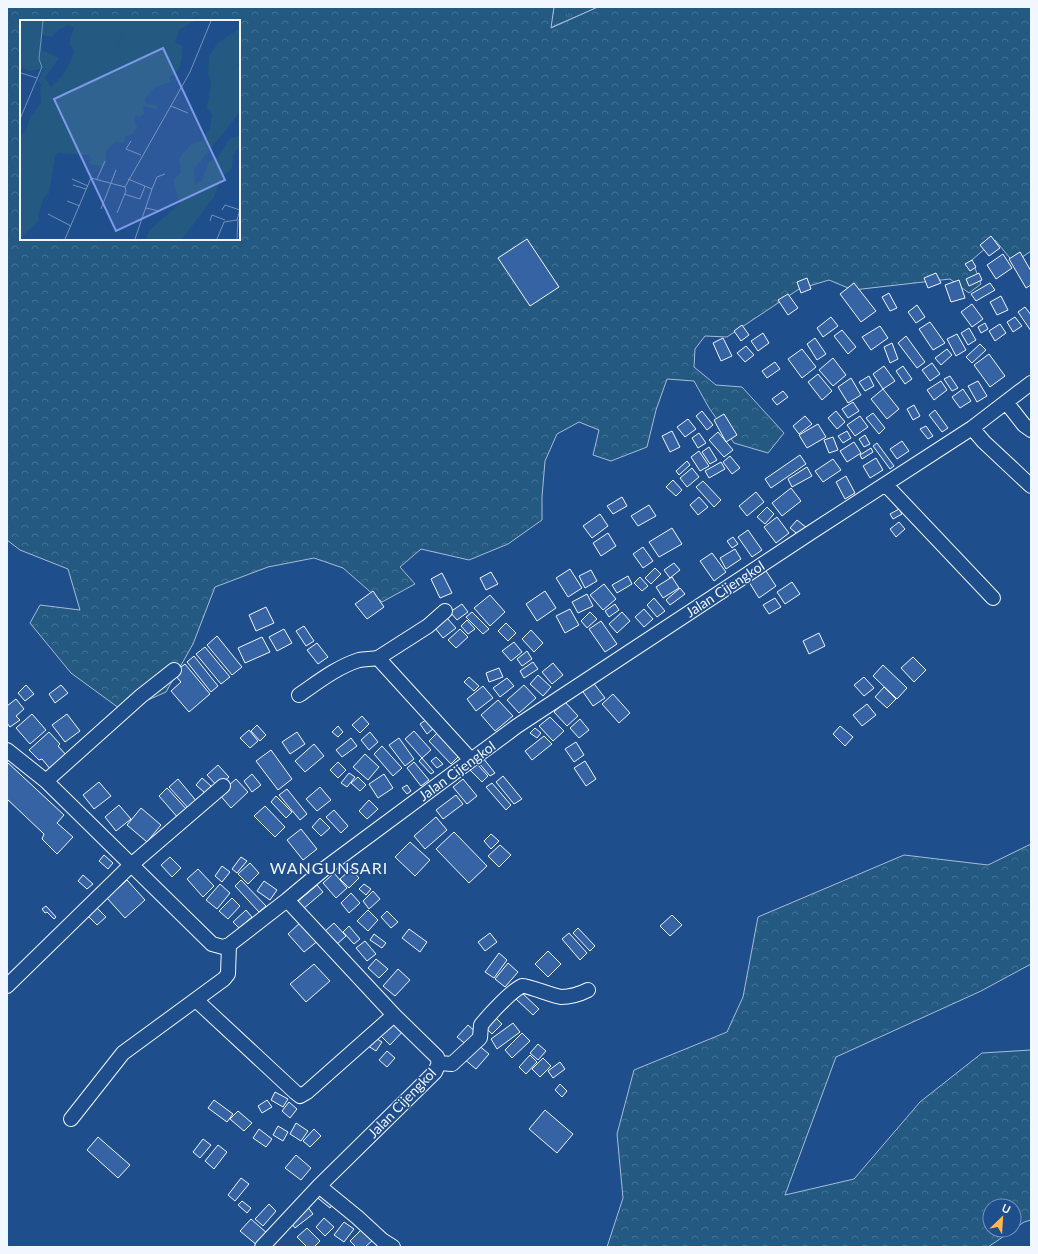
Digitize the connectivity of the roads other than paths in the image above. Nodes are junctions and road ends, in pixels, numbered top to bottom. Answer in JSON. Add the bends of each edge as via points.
{"nodes":[{"id":1,"x":1031,"y":383,"type":"edge"},
{"id":2,"x":1006,"y":402,"type":"junction"},
{"id":3,"x":972,"y":428,"type":"junction"},
{"id":4,"x":1031,"y":430,"type":"edge"},
{"id":5,"x":886,"y":485,"type":"junction"},
{"id":6,"x":1031,"y":486,"type":"edge"},
{"id":7,"x":993,"y":598,"type":"dead end"},
{"id":8,"x":445,"y":611,"type":"dead end"},
{"id":9,"x":378,"y":658,"type":"junction"},
{"id":10,"x":174,"y":670,"type":"dead end"},
{"id":11,"x":299,"y":695,"type":"dead end"},
{"id":12,"x":7,"y":750,"type":"edge"},
{"id":13,"x":471,"y":760,"type":"junction"},
{"id":14,"x":46,"y":781,"type":"junction"},
{"id":15,"x":223,"y":786,"type":"dead end"},
{"id":16,"x":131,"y":865,"type":"junction"},
{"id":17,"x":287,"y":900,"type":"junction"},
{"id":18,"x":229,"y":945,"type":"junction"},
{"id":19,"x":7,"y":986,"type":"edge"},
{"id":20,"x":588,"y":990,"type":"dead end"},
{"id":21,"x":196,"y":1000,"type":"junction"},
{"id":22,"x":394,"y":1015,"type":"junction"},
{"id":23,"x":439,"y":1063,"type":"junction"},
{"id":24,"x":71,"y":1119,"type":"dead end"},
{"id":25,"x":319,"y":1186,"type":"junction"},
{"id":26,"x":262,"y":1247,"type":"edge"},
{"id":27,"x":393,"y":1247,"type":"edge"}],
"edges":[{"from":1,"to":2,"type":"street","name":"Jalan Cijengkol"},
{"from":2,"to":3,"type":"street","name":"Jalan Cijengkol"},
{"from":2,"to":4,"type":"street"},
{"from":3,"to":5,"type":"street","name":"Jalan Cijengkol"},
{"from":3,"to":6,"type":"street"},
{"from":5,"to":7,"type":"street"},
{"from":5,"to":13,"type":"street","name":"Jalan Cijengkol","via":[[571,690]]},
{"from":8,"to":9,"type":"street","via":[[428,626]]},
{"from":9,"to":11,"type":"street","via":[[360,660],[343,666]]},
{"from":9,"to":13,"type":"street"},
{"from":10,"to":14,"type":"street"},
{"from":12,"to":14,"type":"street"},
{"from":13,"to":17,"type":"street","name":"Jalan Cijengkol","via":[[324,869]]},
{"from":14,"to":16,"type":"street"},
{"from":15,"to":16,"type":"street"},
{"from":16,"to":18,"type":"street","via":[[212,944],[222,947]]},
{"from":16,"to":19,"type":"street"},
{"from":17,"to":18,"type":"street"},
{"from":17,"to":22,"type":"street","name":"Jalan Cijengkol"},
{"from":18,"to":21,"type":"street","via":[[228,974]]},
{"from":20,"to":23,"type":"street","via":[[581,994],[561,997],[522,987],[509,996],[483,1023],[480,1038],[452,1064]]},
{"from":21,"to":22,"type":"street","via":[[300,1096]]},
{"from":21,"to":24,"type":"street","via":[[123,1053]]},
{"from":22,"to":23,"type":"street","name":"Jalan Cijengkol","via":[[437,1057]]},
{"from":23,"to":25,"type":"street","name":"Jalan Cijengkol","via":[[435,1072]]},
{"from":25,"to":26,"type":"street","name":"Jalan Cijengkol"},
{"from":25,"to":27,"type":"street"}]}
